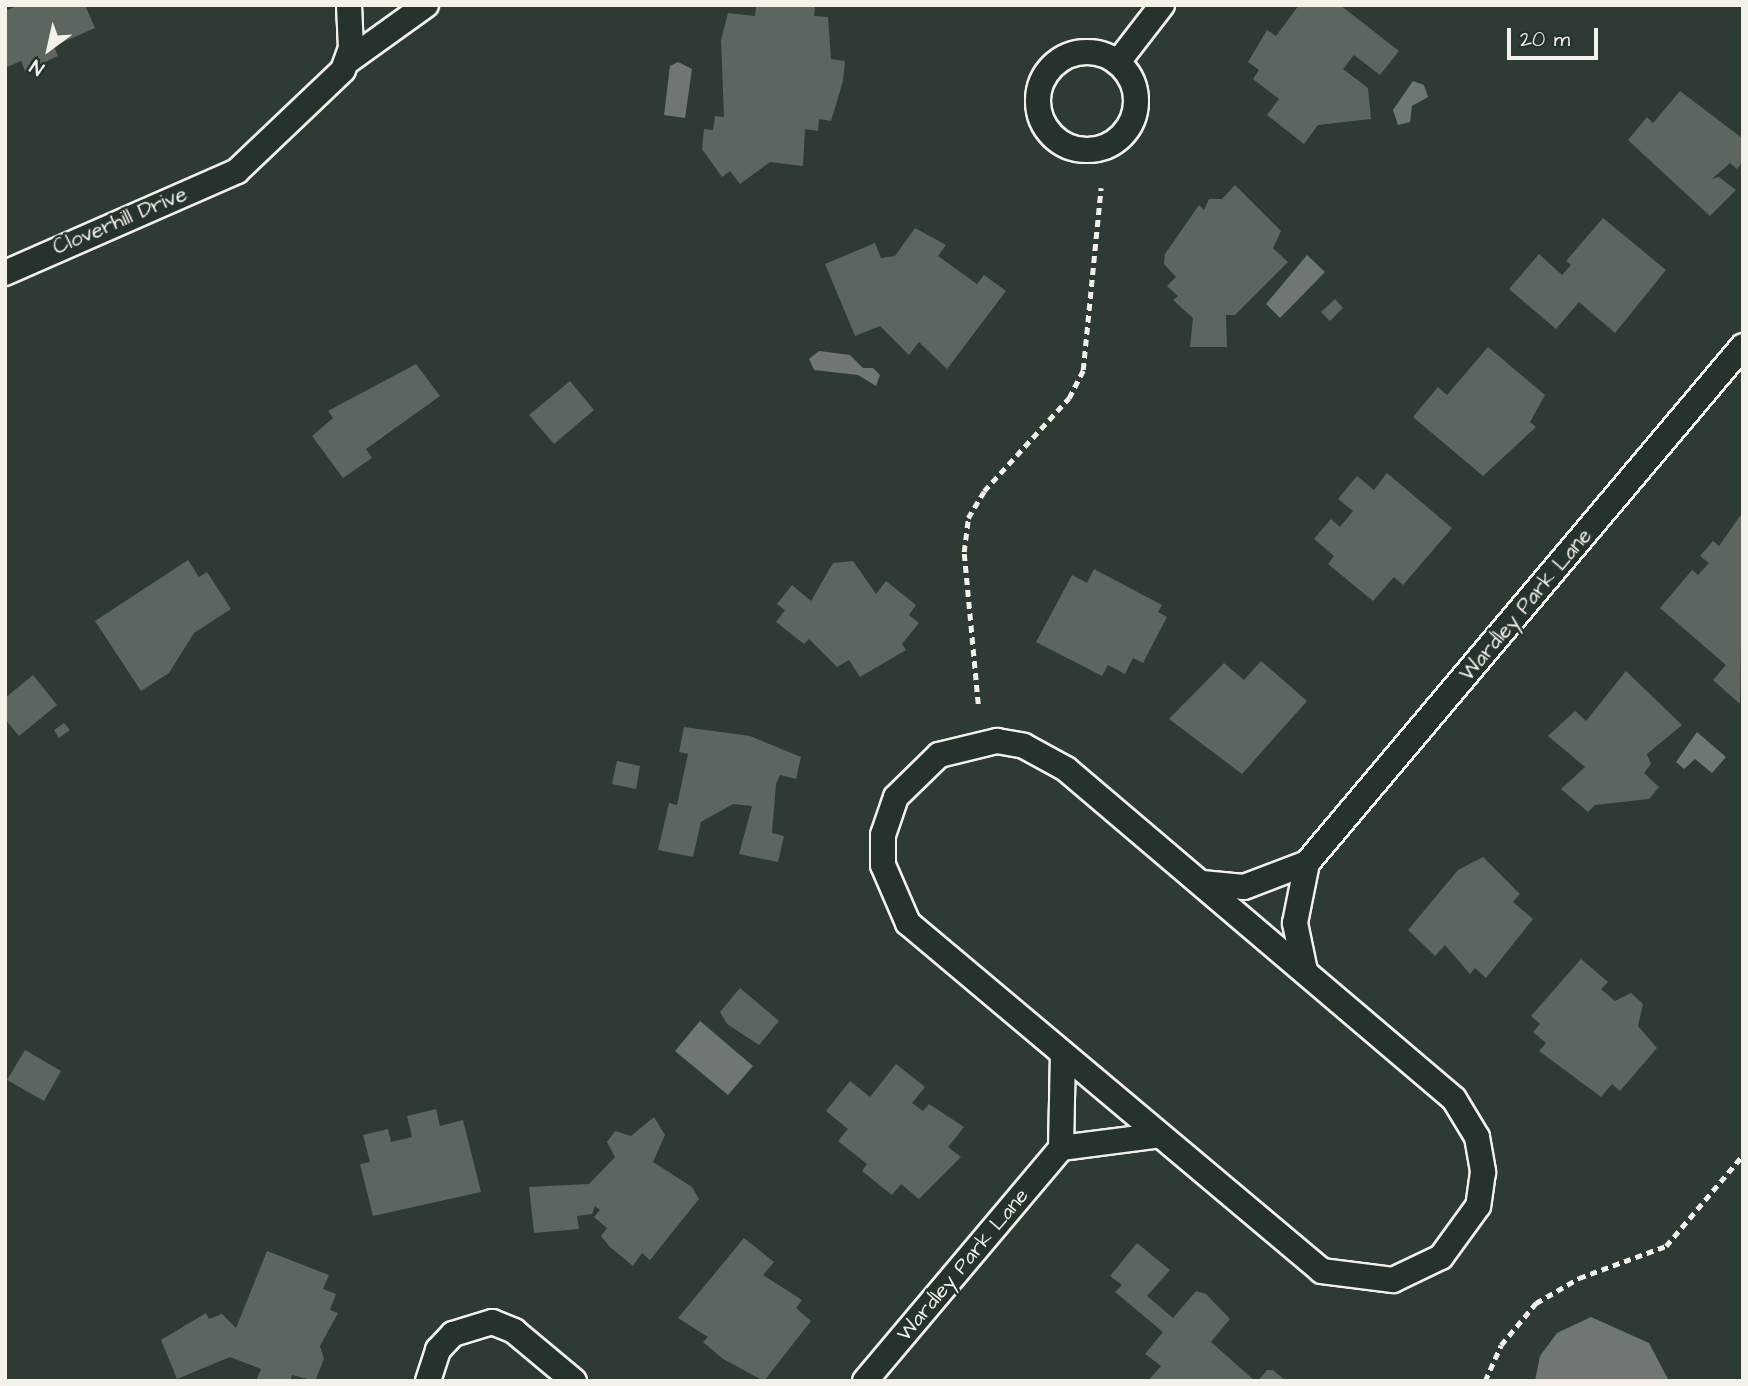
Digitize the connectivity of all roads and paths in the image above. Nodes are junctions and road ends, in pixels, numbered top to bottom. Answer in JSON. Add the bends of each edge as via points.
{"nodes":[{"id":1,"x":349,"y":5,"type":"edge"},
{"id":2,"x":426,"y":5,"type":"edge"},
{"id":3,"x":1161,"y":5,"type":"edge"},
{"id":4,"x":348,"y":61,"type":"junction"},
{"id":5,"x":1118,"y":62,"type":"junction"},
{"id":6,"x":1101,"y":188,"type":"dead end"},
{"id":7,"x":5,"y":273,"type":"edge"},
{"id":8,"x":1743,"y":346,"type":"edge"},
{"id":9,"x":978,"y":704,"type":"dead end"},
{"id":10,"x":1307,"y":863,"type":"junction"},
{"id":11,"x":1199,"y":882,"type":"junction"},
{"id":12,"x":1305,"y":971,"type":"junction"},
{"id":13,"x":1063,"y":1056,"type":"junction"},
{"id":14,"x":1155,"y":1136,"type":"junction"},
{"id":15,"x":1061,"y":1148,"type":"junction"},
{"id":16,"x":1743,"y":1154,"type":"edge"},
{"id":17,"x":428,"y":1381,"type":"edge"},
{"id":18,"x":573,"y":1381,"type":"edge"},
{"id":19,"x":865,"y":1381,"type":"edge"},
{"id":20,"x":1485,"y":1381,"type":"edge"}],
"edges":[{"from":1,"to":4,"type":"street"},
{"from":2,"to":4,"type":"street","name":"Cloverhill Drive"},
{"from":3,"to":5,"type":"street"},
{"from":4,"to":7,"type":"street","name":"Cloverhill Drive","via":[[324,93],[237,171]]},
{"from":5,"to":5,"type":"street","via":[[1082,51],[1046,72],[1038,106],[1053,137],[1072,148],[1095,150],[1122,137],[1132,123],[1136,93]]},
{"from":6,"to":9,"type":"path","via":[[1083,370],[1069,398],[984,491],[968,518],[965,577]]},
{"from":8,"to":10,"type":"street","name":"Wardley Park Lane"},
{"from":10,"to":11,"type":"street","name":"Wardley Park Lane","via":[[1244,887]]},
{"from":10,"to":12,"type":"street","name":"Wardley Park Lane","via":[[1295,923]]},
{"from":11,"to":12,"type":"street"},
{"from":11,"to":13,"type":"street","via":[[1066,769],[1024,746],[979,742],[953,748],[905,783],[886,821],[882,851],[885,879],[898,907],[925,940]]},
{"from":12,"to":14,"type":"street","via":[[1465,1112],[1483,1172],[1478,1206],[1453,1246],[1426,1268],[1393,1280],[1341,1278],[1322,1270]]},
{"from":13,"to":14,"type":"street"},
{"from":13,"to":15,"type":"street","via":[[1067,1084]]},
{"from":14,"to":15,"type":"street"},
{"from":15,"to":19,"type":"street","name":"Wardley Park Lane"},
{"from":16,"to":20,"type":"path","via":[[1666,1246],[1578,1278],[1535,1303],[1502,1345]]},
{"from":17,"to":18,"type":"street","via":[[438,1350],[453,1335],[492,1322],[514,1331]]}]}
